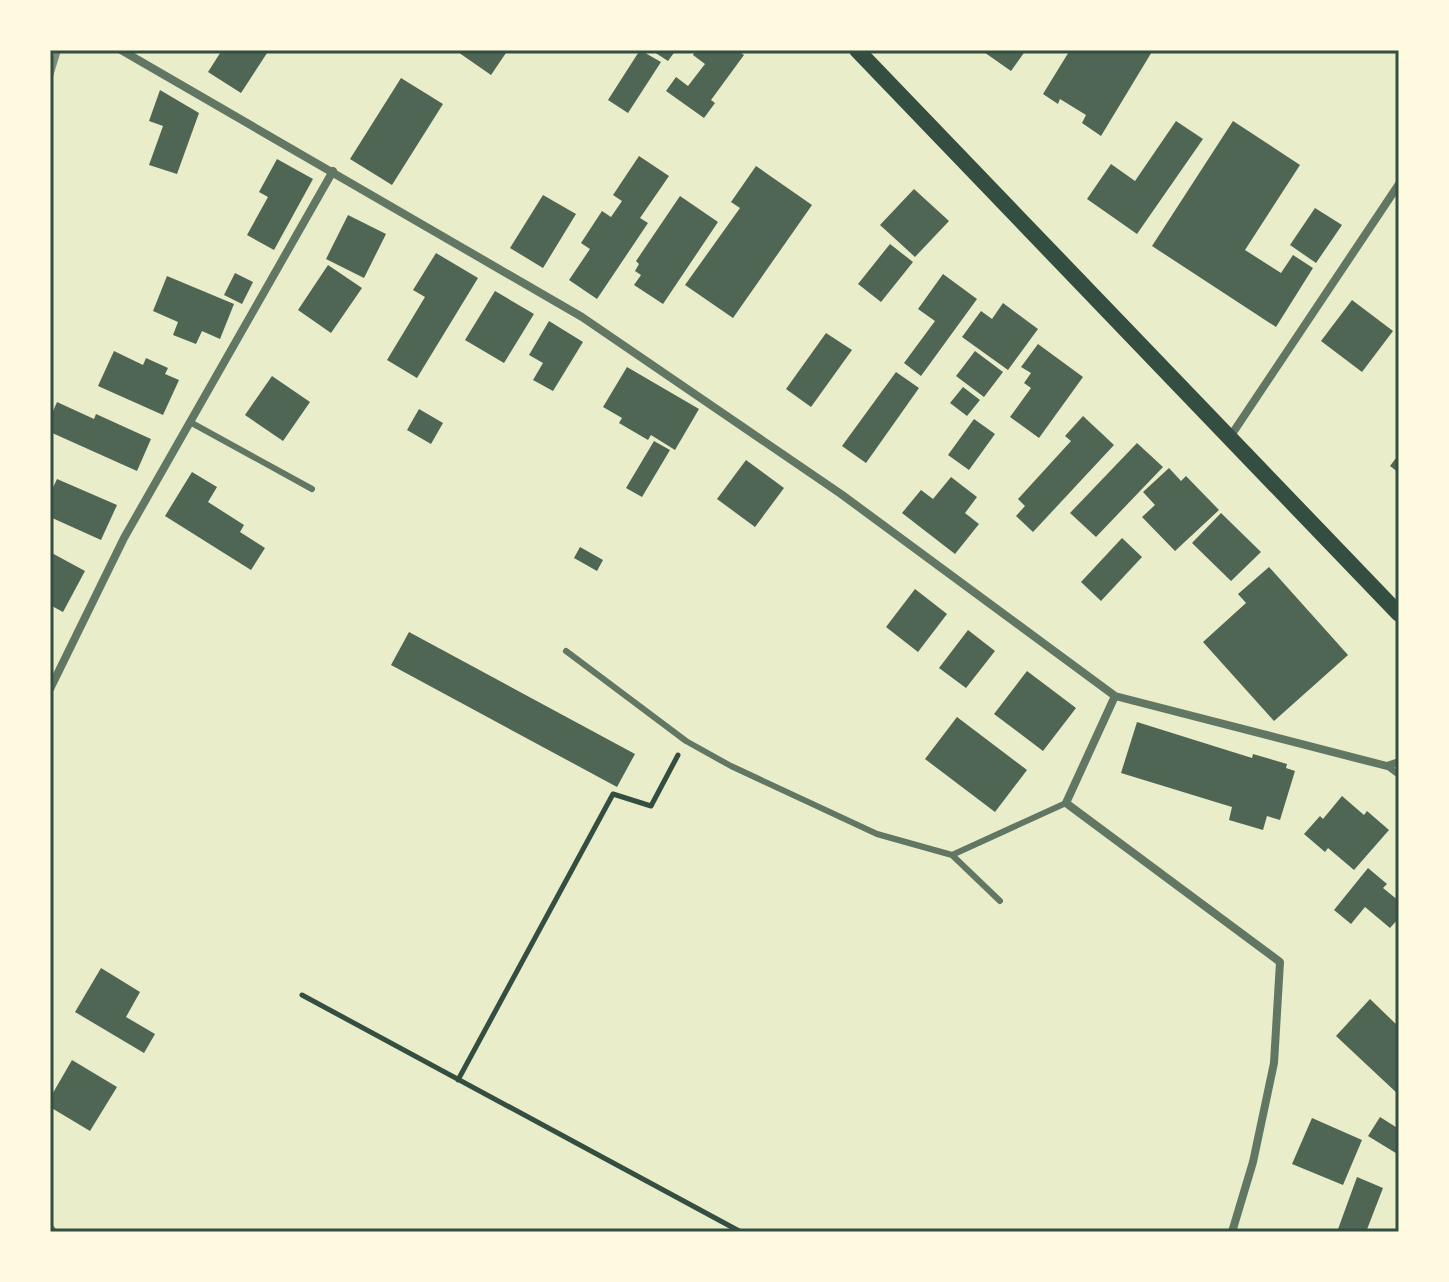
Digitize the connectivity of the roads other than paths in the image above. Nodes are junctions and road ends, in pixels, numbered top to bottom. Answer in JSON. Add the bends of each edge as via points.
{"nodes":[{"id":1,"x":121,"y":50,"type":"edge"},
{"id":2,"x":857,"y":50,"type":"edge"},
{"id":3,"x":333,"y":171,"type":"junction"},
{"id":4,"x":1399,"y":184,"type":"edge"},
{"id":5,"x":190,"y":422,"type":"junction"},
{"id":6,"x":1228,"y":440,"type":"junction"},
{"id":7,"x":312,"y":489,"type":"dead end"},
{"id":8,"x":1399,"y":614,"type":"edge"},
{"id":9,"x":566,"y":651,"type":"dead end"},
{"id":10,"x":50,"y":689,"type":"edge"},
{"id":11,"x":1115,"y":696,"type":"junction"},
{"id":12,"x":1399,"y":762,"type":"edge"},
{"id":13,"x":1387,"y":766,"type":"junction"},
{"id":14,"x":1399,"y":775,"type":"edge"},
{"id":15,"x":1066,"y":803,"type":"junction"},
{"id":16,"x":952,"y":855,"type":"junction"},
{"id":17,"x":1000,"y":901,"type":"dead end"},
{"id":18,"x":1232,"y":1232,"type":"edge"}],
"edges":[{"from":1,"to":3,"type":"street"},
{"from":2,"to":6,"type":"main road"},
{"from":3,"to":5,"type":"street"},
{"from":3,"to":11,"type":"street","via":[[582,317],[841,494]]},
{"from":4,"to":6,"type":"street"},
{"from":5,"to":7,"type":"lane"},
{"from":5,"to":10,"type":"street","via":[[124,538]]},
{"from":6,"to":8,"type":"main road"},
{"from":9,"to":16,"type":"lane","via":[[686,741],[731,766],[877,834]]},
{"from":11,"to":13,"type":"street"},
{"from":11,"to":15,"type":"street"},
{"from":12,"to":13,"type":"street"},
{"from":13,"to":14,"type":"lane"},
{"from":15,"to":16,"type":"lane"},
{"from":15,"to":18,"type":"street","via":[[1280,962],[1274,1063]]},
{"from":16,"to":17,"type":"lane"}]}
